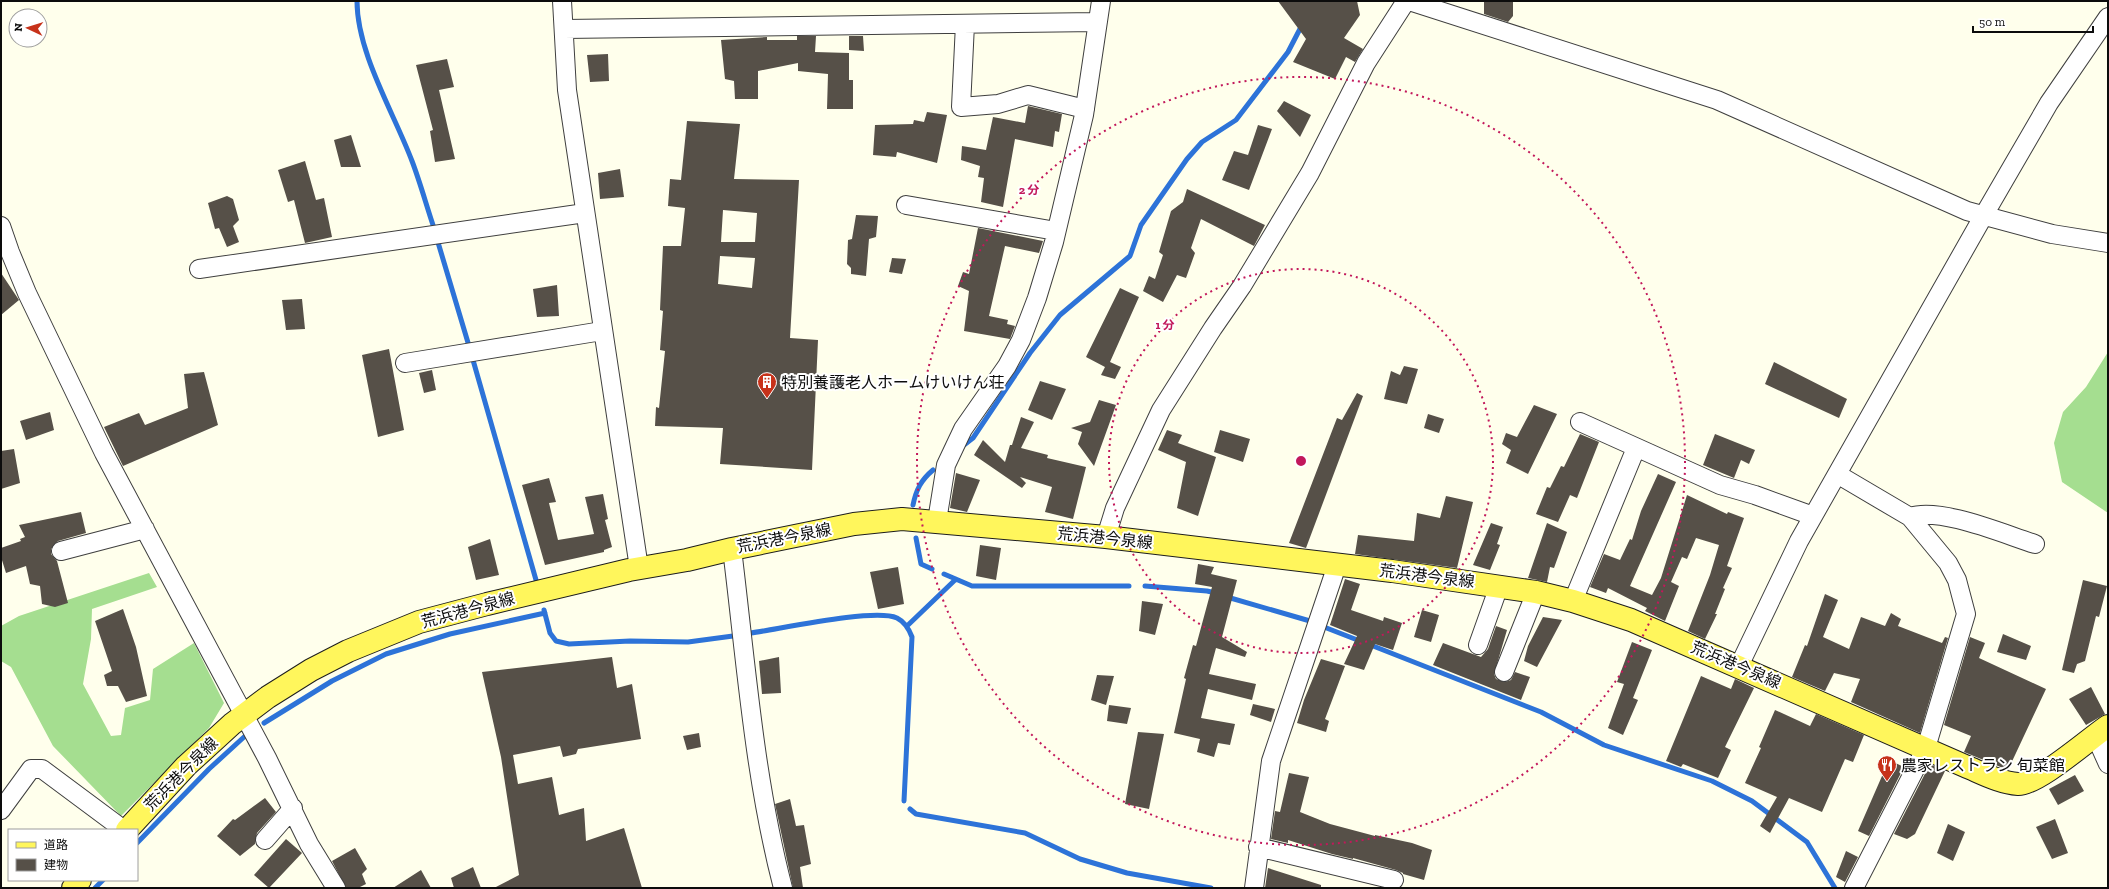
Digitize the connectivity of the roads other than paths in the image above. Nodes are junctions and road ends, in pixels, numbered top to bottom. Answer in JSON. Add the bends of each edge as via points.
{"nodes":[{"id":1,"x":562,"y":1,"type":"edge"},
{"id":2,"x":1100,"y":1,"type":"edge"},
{"id":3,"x":1407,"y":1,"type":"edge"},
{"id":4,"x":2108,"y":17,"type":"edge"},
{"id":5,"x":1098,"y":22,"type":"junction"},
{"id":6,"x":965,"y":24,"type":"junction"},
{"id":7,"x":564,"y":29,"type":"junction"},
{"id":8,"x":1085,"y":109,"type":"junction"},
{"id":9,"x":906,"y":205,"type":"dead end"},
{"id":10,"x":585,"y":212,"type":"junction"},
{"id":11,"x":1984,"y":215,"type":"junction"},
{"id":12,"x":1,"y":226,"type":"edge"},
{"id":13,"x":1056,"y":231,"type":"junction"},
{"id":14,"x":2108,"y":244,"type":"edge"},
{"id":15,"x":199,"y":269,"type":"dead end"},
{"id":16,"x":602,"y":331,"type":"junction"},
{"id":17,"x":405,"y":363,"type":"dead end"},
{"id":18,"x":1580,"y":422,"type":"dead end"},
{"id":19,"x":1636,"y":448,"type":"junction"},
{"id":20,"x":1837,"y":474,"type":"junction"},
{"id":21,"x":1813,"y":516,"type":"junction"},
{"id":22,"x":1910,"y":517,"type":"junction"},
{"id":23,"x":937,"y":521,"type":"junction"},
{"id":24,"x":145,"y":529,"type":"junction"},
{"id":25,"x":1106,"y":537,"type":"junction"},
{"id":26,"x":2035,"y":544,"type":"dead end"},
{"id":27,"x":732,"y":549,"type":"junction"},
{"id":28,"x":61,"y":551,"type":"dead end"},
{"id":29,"x":1337,"y":565,"type":"junction"},
{"id":30,"x":639,"y":568,"type":"junction"},
{"id":31,"x":1499,"y":586,"type":"junction"},
{"id":32,"x":1536,"y":592,"type":"junction"},
{"id":33,"x":1573,"y":601,"type":"junction"},
{"id":34,"x":1478,"y":645,"type":"dead end"},
{"id":35,"x":1738,"y":666,"type":"junction"},
{"id":36,"x":1504,"y":672,"type":"dead end"},
{"id":37,"x":244,"y":715,"type":"junction"},
{"id":38,"x":2101,"y":731,"type":"edge"},
{"id":39,"x":1926,"y":748,"type":"junction"},
{"id":40,"x":2108,"y":764,"type":"edge"},
{"id":41,"x":292,"y":808,"type":"junction"},
{"id":42,"x":1,"y":810,"type":"edge"},
{"id":43,"x":124,"y":829,"type":"edge"},
{"id":44,"x":126,"y":829,"type":"edge"},
{"id":45,"x":265,"y":840,"type":"dead end"},
{"id":46,"x":1258,"y":847,"type":"junction"},
{"id":47,"x":1394,"y":880,"type":"dead end"},
{"id":48,"x":336,"y":888,"type":"edge"},
{"id":49,"x":783,"y":888,"type":"edge"},
{"id":50,"x":1254,"y":888,"type":"edge"},
{"id":51,"x":1854,"y":888,"type":"edge"}],
"edges":[{"from":1,"to":7,"type":"street"},
{"from":2,"to":5,"type":"street"},
{"from":3,"to":11,"type":"street","via":[[1717,100],[1967,211]]},
{"from":3,"to":25,"type":"street","via":[[1366,63],[1310,172],[1242,286],[1161,410],[1115,508]]},
{"from":4,"to":11,"type":"street","via":[[2049,104]]},
{"from":5,"to":6,"type":"street"},
{"from":5,"to":8,"type":"street"},
{"from":6,"to":7,"type":"street"},
{"from":6,"to":8,"type":"street","via":[[961,107],[998,104],[1028,95]]},
{"from":7,"to":10,"type":"street","via":[[567,90]]},
{"from":8,"to":13,"type":"street"},
{"from":9,"to":13,"type":"street"},
{"from":10,"to":15,"type":"street"},
{"from":10,"to":16,"type":"street"},
{"from":11,"to":14,"type":"street","via":[[2052,234]]},
{"from":11,"to":20,"type":"street"},
{"from":12,"to":24,"type":"street","via":[[24,286],[78,400]]},
{"from":13,"to":23,"type":"street","via":[[1037,298],[1021,340],[963,429],[946,465]]},
{"from":16,"to":17,"type":"street"},
{"from":16,"to":30,"type":"street","via":[[611,374]]},
{"from":18,"to":19,"type":"street"},
{"from":19,"to":21,"type":"street","via":[[1720,485]]},
{"from":19,"to":33,"type":"street"},
{"from":20,"to":21,"type":"street"},
{"from":20,"to":22,"type":"street"},
{"from":21,"to":35,"type":"street"},
{"from":22,"to":26,"type":"street","via":[[1921,513],[1970,522]]},
{"from":22,"to":39,"type":"street","via":[[1948,563],[1957,580],[1966,614]]},
{"from":23,"to":25,"type":"main road","name":"荒浜港今泉線"},
{"from":23,"to":27,"type":"main road","name":"荒浜港今泉線","via":[[902,518],[876,521]]},
{"from":24,"to":28,"type":"street"},
{"from":24,"to":37,"type":"street"},
{"from":25,"to":29,"type":"main road","name":"荒浜港今泉線"},
{"from":27,"to":30,"type":"main road","name":"荒浜港今泉線"},
{"from":27,"to":49,"type":"street","via":[[758,760]]},
{"from":29,"to":31,"type":"main road","name":"荒浜港今泉線"},
{"from":29,"to":46,"type":"street","via":[[1271,760]]},
{"from":30,"to":37,"type":"main road","name":"荒浜港今泉線","via":[[419,622],[348,651],[311,670]]},
{"from":31,"to":32,"type":"main road","name":"荒浜港今泉線"},
{"from":31,"to":34,"type":"street"},
{"from":32,"to":33,"type":"main road","name":"荒浜港今泉線"},
{"from":32,"to":36,"type":"street"},
{"from":33,"to":35,"type":"main road","name":"荒浜港今泉線","via":[[1631,620]]},
{"from":35,"to":39,"type":"main road","name":"荒浜港今泉線"},
{"from":37,"to":41,"type":"street"},
{"from":37,"to":44,"type":"main road","name":"荒浜港今泉線","via":[[186,766]]},
{"from":38,"to":39,"type":"main road","name":"荒浜港今泉線","via":[[2042,774],[2020,784],[2000,780]]},
{"from":38,"to":40,"type":"street"},
{"from":39,"to":51,"type":"street"},
{"from":41,"to":45,"type":"street"},
{"from":41,"to":48,"type":"street","via":[[309,844]]},
{"from":42,"to":43,"type":"street","via":[[30,769],[42,769]]},
{"from":46,"to":47,"type":"street"},
{"from":46,"to":50,"type":"street"}]}
